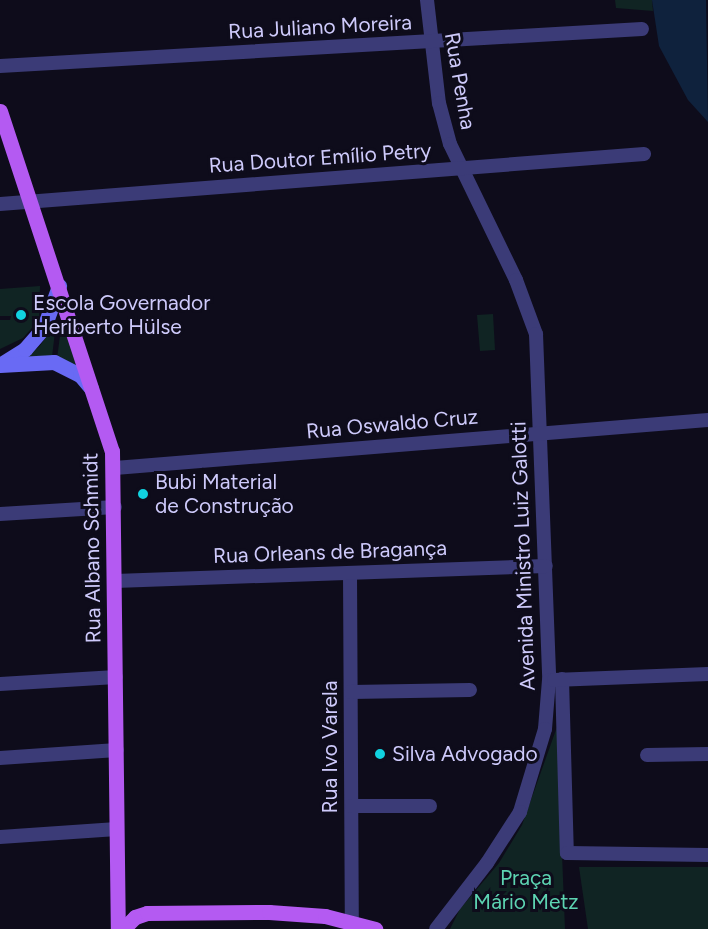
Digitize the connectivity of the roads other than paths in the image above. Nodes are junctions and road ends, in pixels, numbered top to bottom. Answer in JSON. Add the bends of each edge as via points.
{"nodes":[{"id":1,"x":427,"y":0,"type":"edge"},
{"id":2,"x":642,"y":29,"type":"dead end"},
{"id":3,"x":431,"y":41,"type":"junction"},
{"id":4,"x":0,"y":66,"type":"edge"},
{"id":5,"x":0,"y":111,"type":"edge"},
{"id":6,"x":5,"y":139,"type":"edge"},
{"id":7,"x":644,"y":154,"type":"dead end"},
{"id":8,"x":460,"y":168,"type":"junction"},
{"id":9,"x":30,"y":201,"type":"junction"},
{"id":10,"x":0,"y":204,"type":"edge"},
{"id":11,"x":59,"y":286,"type":"junction"},
{"id":12,"x":0,"y":365,"type":"edge"},
{"id":13,"x":95,"y":392,"type":"junction"},
{"id":14,"x":708,"y":420,"type":"edge"},
{"id":15,"x":541,"y":433,"type":"junction"},
{"id":16,"x":115,"y":468,"type":"junction"},
{"id":17,"x":115,"y":507,"type":"junction"},
{"id":18,"x":0,"y":514,"type":"edge"},
{"id":19,"x":546,"y":566,"type":"junction"},
{"id":20,"x":350,"y":573,"type":"junction"},
{"id":21,"x":115,"y":581,"type":"junction"},
{"id":22,"x":708,"y":674,"type":"edge"},
{"id":23,"x":116,"y":677,"type":"junction"},
{"id":24,"x":555,"y":679,"type":"junction"},
{"id":25,"x":0,"y":684,"type":"edge"},
{"id":26,"x":470,"y":690,"type":"dead end"},
{"id":27,"x":351,"y":692,"type":"junction"},
{"id":28,"x":117,"y":750,"type":"junction"},
{"id":29,"x":708,"y":754,"type":"edge"},
{"id":30,"x":647,"y":755,"type":"dead end"},
{"id":31,"x":0,"y":758,"type":"edge"},
{"id":32,"x":351,"y":806,"type":"junction"},
{"id":33,"x":430,"y":806,"type":"dead end"},
{"id":34,"x":117,"y":829,"type":"junction"},
{"id":35,"x":0,"y":837,"type":"edge"},
{"id":36,"x":708,"y":855,"type":"edge"},
{"id":37,"x":117,"y":886,"type":"junction"},
{"id":38,"x":147,"y":913,"type":"junction"},
{"id":39,"x":352,"y":921,"type":"junction"},
{"id":40,"x":118,"y":929,"type":"edge"},
{"id":41,"x":123,"y":929,"type":"edge"},
{"id":42,"x":375,"y":929,"type":"edge"},
{"id":43,"x":436,"y":929,"type":"edge"}],
"edges":[{"from":1,"to":3,"type":"street","name":"Rua Penha"},
{"from":2,"to":3,"type":"street","name":"Rua Juliano Moreira"},
{"from":3,"to":4,"type":"street","name":"Rua Juliano Moreira"},
{"from":3,"to":8,"type":"street","name":"Rua Penha","via":[[443,122]]},
{"from":5,"to":6,"type":"main road","name":"Rua Albano Schmidt"},
{"from":6,"to":9,"type":"main road","name":"Rua Albano Schmidt"},
{"from":7,"to":8,"type":"street","name":"Rua Doutor Emílio Petry"},
{"from":8,"to":9,"type":"street","name":"Rua Doutor Emílio Petry"},
{"from":8,"to":15,"type":"street","name":"Avenida Ministro Luiz Galotti","via":[[531,318],[538,352]]},
{"from":9,"to":10,"type":"street","name":"Rua Doutor Emílio Petry"},
{"from":9,"to":11,"type":"main road","name":"Rua Albano Schmidt"},
{"from":11,"to":12,"type":"street","via":[[51,314],[36,339]]},
{"from":11,"to":13,"type":"main road","name":"Rua Albano Schmidt"},
{"from":12,"to":13,"type":"street","via":[[54,362],[80,375]]},
{"from":13,"to":16,"type":"main road","name":"Rua Albano Schmidt"},
{"from":14,"to":15,"type":"street","name":"Rua Oswaldo Cruz"},
{"from":15,"to":16,"type":"street","name":"Rua Oswaldo Cruz"},
{"from":15,"to":19,"type":"street","name":"Avenida Ministro Luiz Galotti"},
{"from":16,"to":17,"type":"main road","name":"Rua Albano Schmidt"},
{"from":17,"to":18,"type":"street"},
{"from":17,"to":21,"type":"main road","name":"Rua Albano Schmidt"},
{"from":19,"to":20,"type":"street","name":"Rua Orleans de Bragança"},
{"from":19,"to":24,"type":"street","name":"Avenida Ministro Luiz Galotti"},
{"from":20,"to":21,"type":"street","name":"Rua Orleans de Bragança"},
{"from":20,"to":27,"type":"street","name":"Rua Ivo Varela"},
{"from":21,"to":23,"type":"main road","name":"Rua Albano Schmidt"},
{"from":22,"to":24,"type":"street"},
{"from":23,"to":25,"type":"street"},
{"from":23,"to":28,"type":"main road","name":"Rua Albano Schmidt"},
{"from":24,"to":36,"type":"street","via":[[567,853]]},
{"from":24,"to":43,"type":"street","name":"Avenida Ministro Luiz Galotti","via":[[546,729],[520,812]]},
{"from":26,"to":27,"type":"street"},
{"from":27,"to":32,"type":"street","name":"Rua Ivo Varela"},
{"from":28,"to":31,"type":"street"},
{"from":28,"to":34,"type":"main road","name":"Rua Albano Schmidt"},
{"from":29,"to":30,"type":"street"},
{"from":32,"to":33,"type":"street"},
{"from":32,"to":39,"type":"street","name":"Rua Ivo Varela"},
{"from":34,"to":35,"type":"street"},
{"from":34,"to":37,"type":"main road","name":"Rua Albano Schmidt"},
{"from":37,"to":38,"type":"main road","via":[[126,901]]},
{"from":37,"to":40,"type":"main road","name":"Rua Albano Schmidt"},
{"from":38,"to":39,"type":"main road","via":[[269,912]]},
{"from":38,"to":41,"type":"main road","via":[[135,917]]},
{"from":39,"to":42,"type":"main road"}]}
